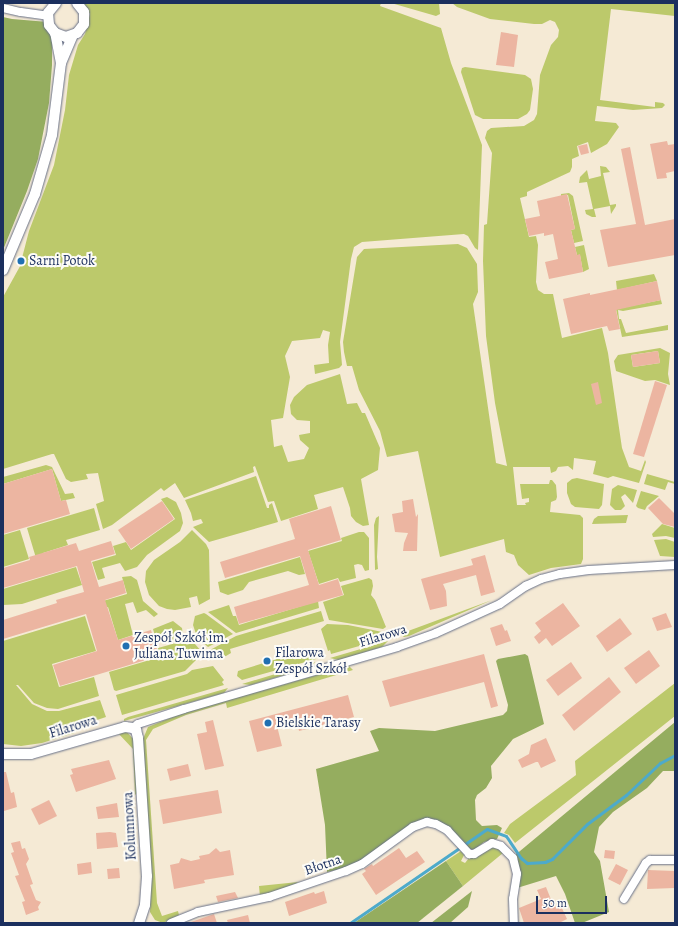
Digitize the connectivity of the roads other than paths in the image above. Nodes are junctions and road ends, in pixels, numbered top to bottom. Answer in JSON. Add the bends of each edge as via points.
{"nodes":[{"id":1,"x":77,"y":3,"type":"edge"},
{"id":2,"x":54,"y":4,"type":"edge"},
{"id":3,"x":3,"y":8,"type":"edge"},
{"id":4,"x":48,"y":16,"type":"junction"},
{"id":5,"x":55,"y":33,"type":"junction"},
{"id":6,"x":73,"y":35,"type":"junction"},
{"id":7,"x":61,"y":63,"type":"junction"},
{"id":8,"x":3,"y":270,"type":"edge"},
{"id":9,"x":675,"y":565,"type":"edge"},
{"id":10,"x":133,"y":728,"type":"junction"},
{"id":11,"x":3,"y":754,"type":"edge"},
{"id":12,"x":675,"y":860,"type":"edge"},
{"id":13,"x":624,"y":899,"type":"dead end"},
{"id":14,"x":139,"y":923,"type":"edge"},
{"id":15,"x":171,"y":923,"type":"edge"},
{"id":16,"x":514,"y":923,"type":"edge"}],
"edges":[{"from":1,"to":6,"type":"street","via":[[82,9],[84,20],[80,31]]},
{"from":2,"to":4,"type":"street"},
{"from":3,"to":4,"type":"street"},
{"from":4,"to":5,"type":"street","via":[[49,25]]},
{"from":5,"to":6,"type":"street","via":[[66,37]]},
{"from":5,"to":7,"type":"street"},
{"from":6,"to":7,"type":"street"},
{"from":7,"to":8,"type":"street","via":[[57,109],[45,162],[35,194]]},
{"from":9,"to":10,"type":"street","name":"Filarowa","via":[[589,570],[540,579],[500,604],[430,635],[184,709],[138,724]]},
{"from":10,"to":11,"type":"street","name":"Filarowa","via":[[113,729],[31,754]]},
{"from":10,"to":14,"type":"street","name":"Kolumnowa","via":[[138,738],[146,876],[145,905]]},
{"from":12,"to":13,"type":"street","via":[[650,860],[646,863]]},
{"from":15,"to":16,"type":"street","name":"Błotna","via":[[198,912],[268,897],[354,868],[420,823],[431,822],[440,826],[464,850],[472,854],[486,845],[497,844],[513,858],[517,874],[513,899]]}]}
